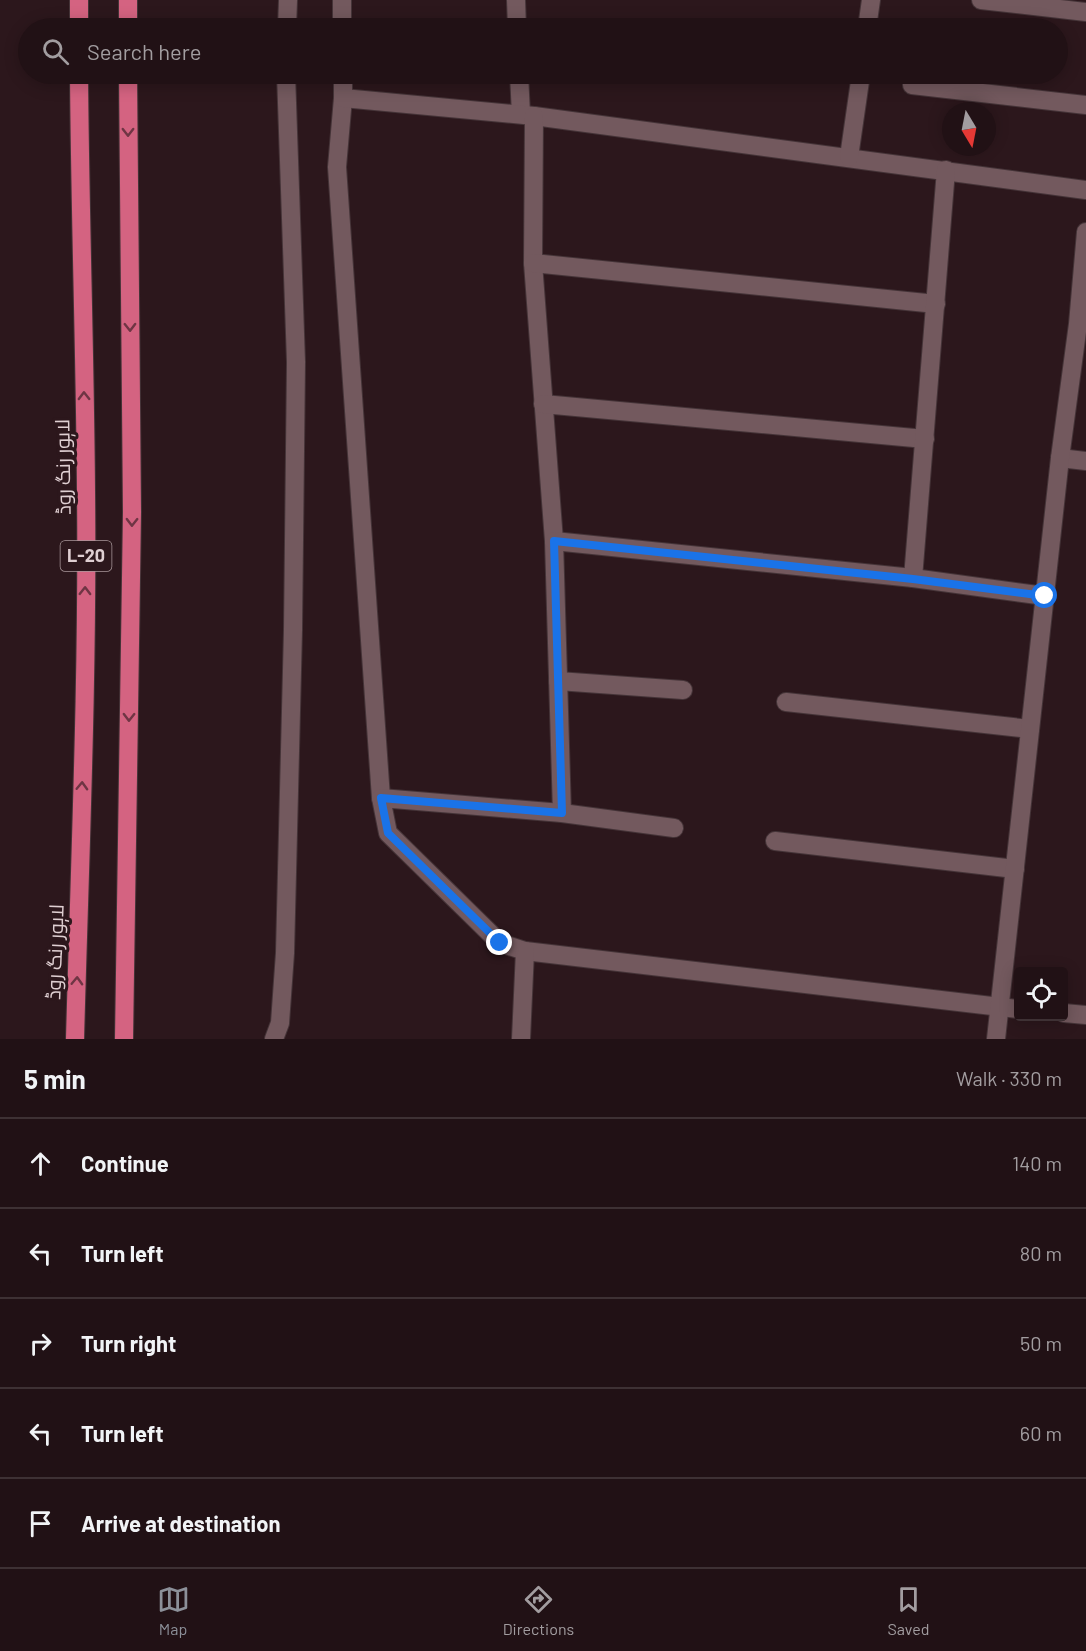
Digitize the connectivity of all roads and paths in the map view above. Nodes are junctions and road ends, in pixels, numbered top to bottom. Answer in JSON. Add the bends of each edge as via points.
{"nodes":[{"id":1,"x":79,"y":0,"type":"edge"},
{"id":2,"x":128,"y":0,"type":"edge"},
{"id":3,"x":288,"y":0,"type":"edge"},
{"id":4,"x":342,"y":0,"type":"edge"},
{"id":5,"x":516,"y":0,"type":"edge"},
{"id":6,"x":871,"y":0,"type":"edge"},
{"id":7,"x":981,"y":0,"type":"edge"},
{"id":8,"x":1086,"y":12,"type":"edge"},
{"id":9,"x":79,"y":18,"type":"edge"},
{"id":10,"x":128,"y":18,"type":"edge"},
{"id":11,"x":287,"y":18,"type":"edge"},
{"id":12,"x":342,"y":18,"type":"edge"},
{"id":13,"x":517,"y":18,"type":"edge"},
{"id":14,"x":868,"y":18,"type":"edge"},
{"id":15,"x":79,"y":84,"type":"edge"},
{"id":16,"x":128,"y":84,"type":"edge"},
{"id":17,"x":286,"y":84,"type":"edge"},
{"id":18,"x":343,"y":84,"type":"edge"},
{"id":19,"x":521,"y":84,"type":"edge"},
{"id":20,"x":860,"y":84,"type":"edge"},
{"id":21,"x":912,"y":85,"type":"dead end"},
{"id":22,"x":343,"y":98,"type":"junction"},
{"id":23,"x":1086,"y":105,"type":"edge"},
{"id":24,"x":527,"y":115,"type":"junction"},
{"id":25,"x":849,"y":157,"type":"junction"},
{"id":26,"x":946,"y":170,"type":"junction"},
{"id":27,"x":1086,"y":190,"type":"edge"},
{"id":28,"x":1086,"y":232,"type":"edge"},
{"id":29,"x":533,"y":263,"type":"junction"},
{"id":30,"x":936,"y":304,"type":"junction"},
{"id":31,"x":1082,"y":324,"type":"edge"},
{"id":32,"x":543,"y":404,"type":"junction"},
{"id":33,"x":925,"y":439,"type":"junction"},
{"id":34,"x":1060,"y":458,"type":"junction"},
{"id":35,"x":1086,"y":461,"type":"edge"},
{"id":36,"x":554,"y":541,"type":"junction"},
{"id":37,"x":913,"y":579,"type":"junction"},
{"id":38,"x":1045,"y":596,"type":"junction"},
{"id":39,"x":558,"y":681,"type":"junction"},
{"id":40,"x":683,"y":690,"type":"dead end"},
{"id":41,"x":786,"y":702,"type":"dead end"},
{"id":42,"x":1030,"y":729,"type":"junction"},
{"id":43,"x":381,"y":798,"type":"junction"},
{"id":44,"x":562,"y":813,"type":"junction"},
{"id":45,"x":674,"y":828,"type":"dead end"},
{"id":46,"x":775,"y":841,"type":"dead end"},
{"id":47,"x":1015,"y":869,"type":"junction"},
{"id":48,"x":525,"y":951,"type":"junction"},
{"id":49,"x":1000,"y":1008,"type":"junction"},
{"id":50,"x":1014,"y":1009,"type":"edge"},
{"id":51,"x":1068,"y":1013,"type":"edge"},
{"id":52,"x":1086,"y":1015,"type":"edge"},
{"id":53,"x":75,"y":1039,"type":"edge"},
{"id":54,"x":124,"y":1039,"type":"edge"},
{"id":55,"x":274,"y":1039,"type":"edge"},
{"id":56,"x":521,"y":1039,"type":"edge"},
{"id":57,"x":996,"y":1039,"type":"edge"}],
"edges":[{"from":1,"to":9,"type":"highway"},
{"from":2,"to":10,"type":"highway"},
{"from":3,"to":11,"type":"street"},
{"from":4,"to":12,"type":"street"},
{"from":5,"to":13,"type":"street"},
{"from":6,"to":14,"type":"street"},
{"from":7,"to":8,"type":"street"},
{"from":53,"to":15,"type":"highway","name":"لاہور رنگ روڈ","number":"L-20","one_way":true,"via":[[86,492]]},
{"from":16,"to":54,"type":"highway","number":"L-20","one_way":true,"via":[[132,512]]},
{"from":17,"to":55,"type":"street","via":[[296,362],[293,630],[285,953],[280,1023]]},
{"from":18,"to":22,"type":"street"},
{"from":19,"to":24,"type":"street"},
{"from":20,"to":25,"type":"street"},
{"from":21,"to":23,"type":"street"},
{"from":22,"to":24,"type":"street"},
{"from":22,"to":43,"type":"street","via":[[337,167]]},
{"from":24,"to":25,"type":"street"},
{"from":24,"to":29,"type":"street"},
{"from":25,"to":26,"type":"street"},
{"from":26,"to":27,"type":"street"},
{"from":26,"to":30,"type":"street"},
{"from":28,"to":31,"type":"street"},
{"from":29,"to":30,"type":"street"},
{"from":29,"to":32,"type":"street"},
{"from":30,"to":33,"type":"street"},
{"from":31,"to":34,"type":"street"},
{"from":32,"to":33,"type":"street"},
{"from":32,"to":36,"type":"street"},
{"from":33,"to":37,"type":"street"},
{"from":34,"to":35,"type":"street"},
{"from":34,"to":38,"type":"street"},
{"from":36,"to":37,"type":"street"},
{"from":36,"to":39,"type":"street"},
{"from":37,"to":38,"type":"street"},
{"from":38,"to":42,"type":"street"},
{"from":39,"to":40,"type":"street"},
{"from":39,"to":44,"type":"street"},
{"from":41,"to":42,"type":"street"},
{"from":42,"to":47,"type":"street"},
{"from":43,"to":44,"type":"street"},
{"from":43,"to":48,"type":"street","via":[[388,833],[500,943]]},
{"from":44,"to":45,"type":"street"},
{"from":46,"to":47,"type":"street"},
{"from":47,"to":49,"type":"street"},
{"from":48,"to":49,"type":"street"},
{"from":48,"to":56,"type":"street"},
{"from":49,"to":50,"type":"street"},
{"from":49,"to":57,"type":"street"},
{"from":51,"to":52,"type":"street"}]}
